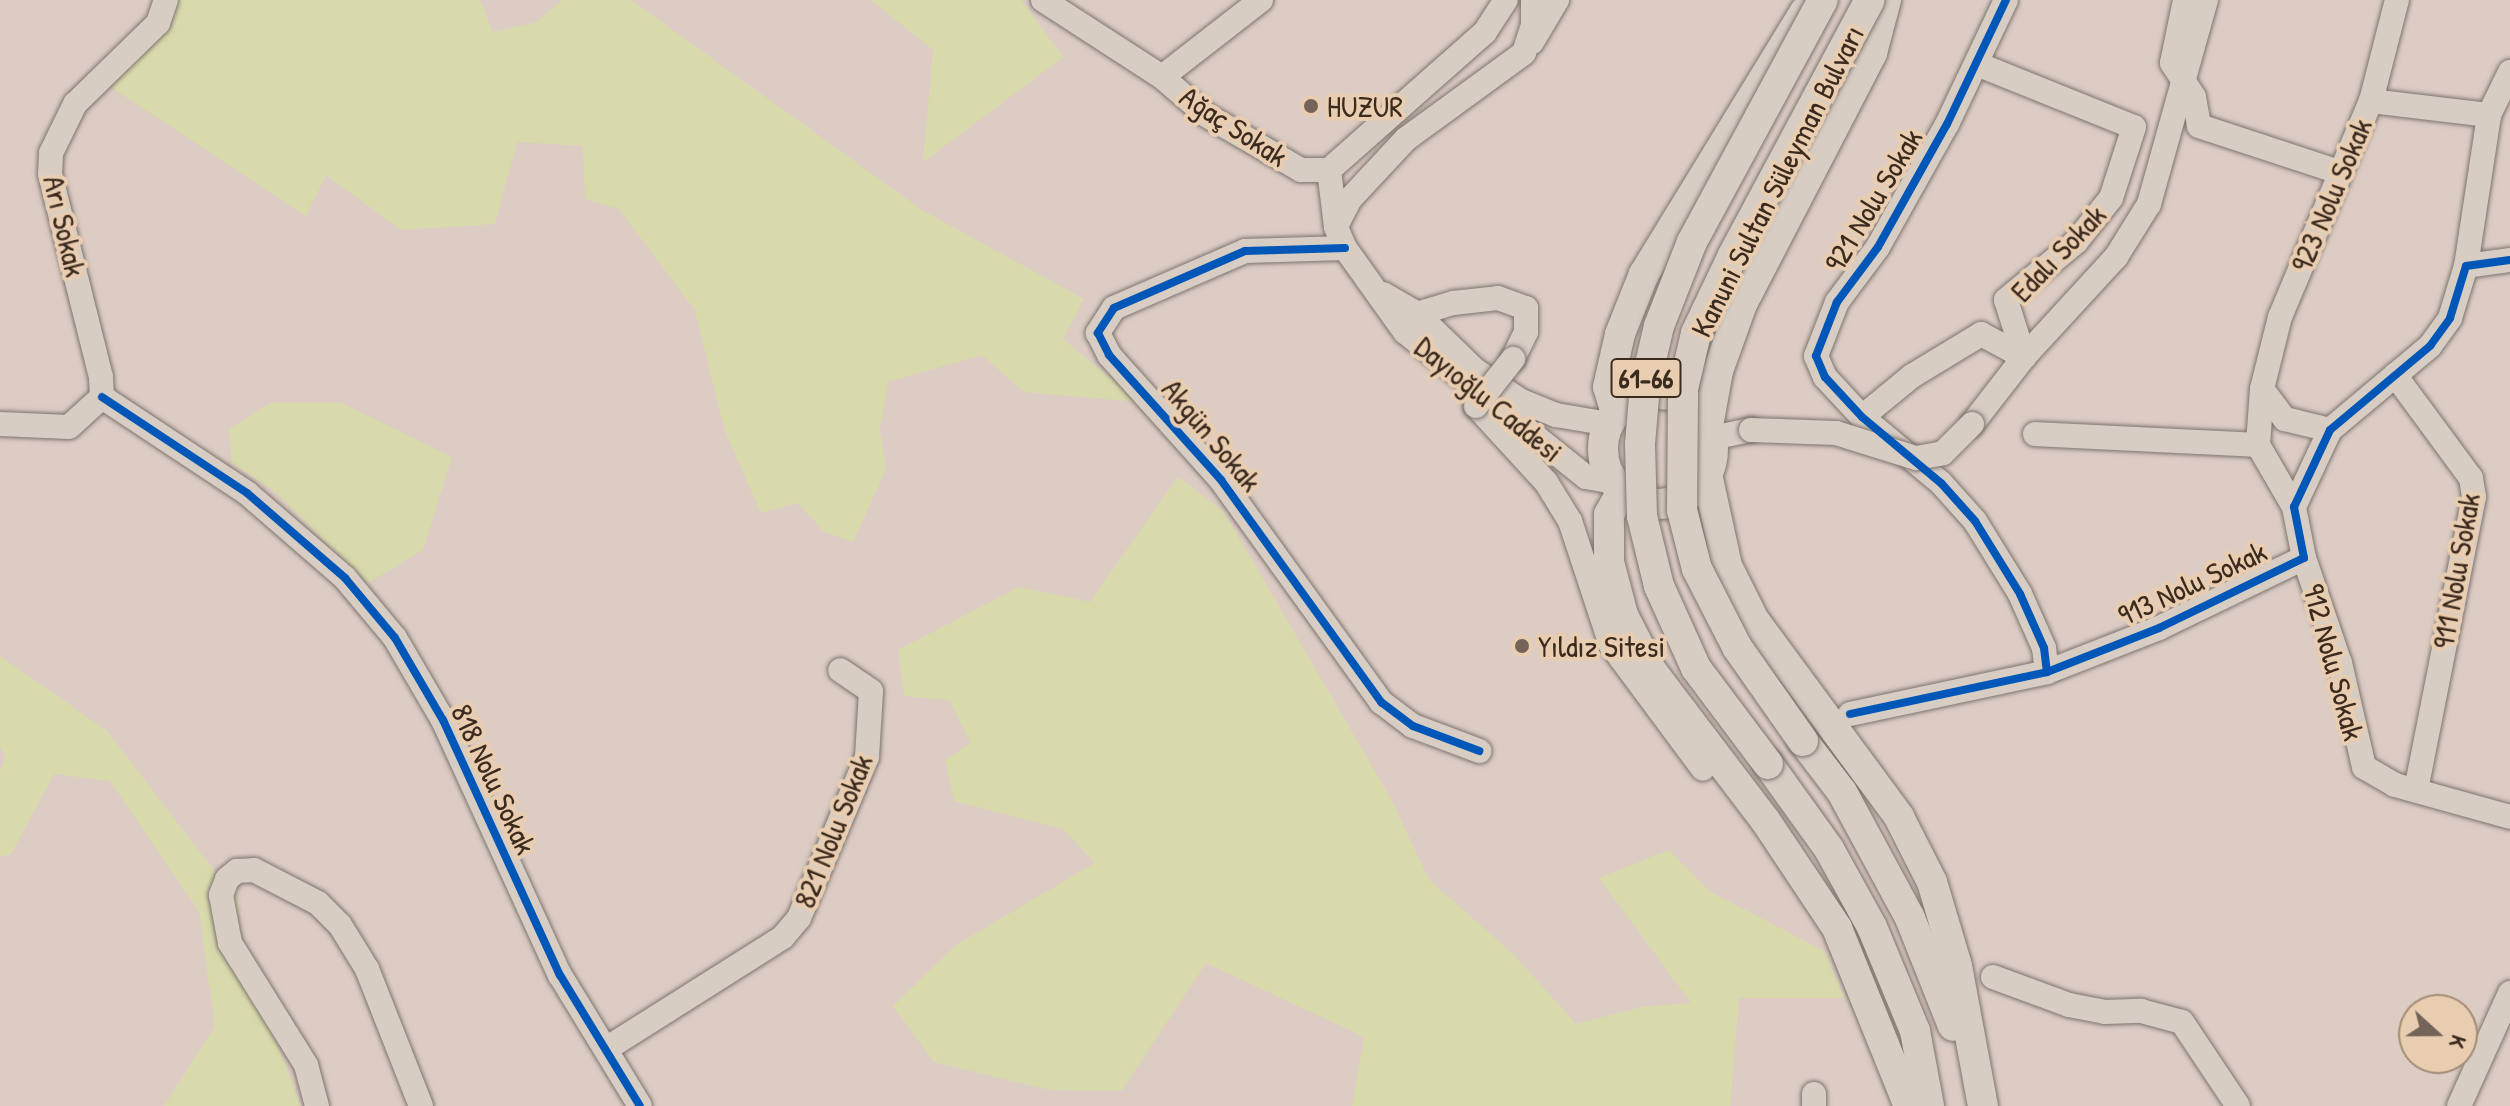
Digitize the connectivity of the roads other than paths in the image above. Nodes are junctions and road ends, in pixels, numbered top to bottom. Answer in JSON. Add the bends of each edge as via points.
{"nodes":[{"id":1,"x":166,"y":0,"type":"edge"},
{"id":2,"x":1043,"y":0,"type":"edge"},
{"id":3,"x":1261,"y":0,"type":"edge"},
{"id":4,"x":1506,"y":0,"type":"edge"},
{"id":5,"x":1533,"y":0,"type":"edge"},
{"id":6,"x":1557,"y":0,"type":"edge"},
{"id":7,"x":1813,"y":0,"type":"edge"},
{"id":8,"x":1823,"y":0,"type":"edge"},
{"id":9,"x":1870,"y":0,"type":"edge"},
{"id":10,"x":1886,"y":0,"type":"edge"},
{"id":11,"x":2006,"y":0,"type":"edge"},
{"id":12,"x":2185,"y":0,"type":"edge"},
{"id":13,"x":2206,"y":0,"type":"edge"},
{"id":14,"x":2397,"y":0,"type":"edge"},
{"id":15,"x":1524,"y":53,"type":"junction"},
{"id":16,"x":1977,"y":64,"type":"junction"},
{"id":17,"x":2510,"y":72,"type":"edge"},
{"id":18,"x":1162,"y":77,"type":"junction"},
{"id":19,"x":2180,"y":80,"type":"junction"},
{"id":20,"x":2371,"y":101,"type":"junction"},
{"id":21,"x":2489,"y":115,"type":"junction"},
{"id":22,"x":1329,"y":170,"type":"junction"},
{"id":23,"x":2339,"y":172,"type":"junction"},
{"id":24,"x":1340,"y":238,"type":"junction"},
{"id":25,"x":2510,"y":260,"type":"edge"},
{"id":26,"x":2466,"y":266,"type":"junction"},
{"id":27,"x":1381,"y":293,"type":"junction"},
{"id":28,"x":1417,"y":314,"type":"junction"},
{"id":29,"x":2024,"y":357,"type":"junction"},
{"id":30,"x":2395,"y":375,"type":"junction"},
{"id":31,"x":2262,"y":389,"type":"junction"},
{"id":32,"x":102,"y":397,"type":"junction"},
{"id":33,"x":1862,"y":417,"type":"junction"},
{"id":34,"x":1612,"y":419,"type":"junction"},
{"id":35,"x":0,"y":424,"type":"edge"},
{"id":36,"x":2330,"y":430,"type":"junction"},
{"id":37,"x":1710,"y":432,"type":"junction"},
{"id":38,"x":2035,"y":434,"type":"dead end"},
{"id":39,"x":2258,"y":445,"type":"junction"},
{"id":40,"x":1707,"y":474,"type":"junction"},
{"id":41,"x":1618,"y":487,"type":"junction"},
{"id":42,"x":2294,"y":507,"type":"junction"},
{"id":43,"x":2304,"y":558,"type":"junction"},
{"id":44,"x":840,"y":670,"type":"dead end"},
{"id":45,"x":2047,"y":672,"type":"junction"},
{"id":46,"x":1850,"y":714,"type":"dead end"},
{"id":47,"x":1479,"y":751,"type":"dead end"},
{"id":48,"x":1703,"y":769,"type":"dead end"},
{"id":49,"x":2416,"y":789,"type":"junction"},
{"id":50,"x":2510,"y":817,"type":"edge"},
{"id":51,"x":1993,"y":977,"type":"dead end"},
{"id":52,"x":2510,"y":993,"type":"edge"},
{"id":53,"x":606,"y":1049,"type":"junction"},
{"id":54,"x":317,"y":1106,"type":"edge"},
{"id":55,"x":421,"y":1106,"type":"edge"},
{"id":56,"x":640,"y":1106,"type":"edge"},
{"id":57,"x":1909,"y":1106,"type":"edge"},
{"id":58,"x":1929,"y":1106,"type":"edge"},
{"id":59,"x":1972,"y":1106,"type":"edge"},
{"id":60,"x":1983,"y":1106,"type":"edge"},
{"id":61,"x":2238,"y":1106,"type":"edge"},
{"id":62,"x":2459,"y":1106,"type":"edge"}],
"edges":[{"from":1,"to":32,"type":"street","name":"Arı Sokak","via":[[158,23],[75,104],[51,153],[50,174]]},
{"from":2,"to":18,"type":"street"},
{"from":3,"to":18,"type":"street","name":"Ağaç Sokak"},
{"from":4,"to":22,"type":"street","via":[[1485,32]]},
{"from":5,"to":15,"type":"street","via":[[1533,25]]},
{"from":6,"to":15,"type":"street"},
{"from":7,"to":34,"type":"main road","number":"61-66","via":[[1644,274],[1620,334],[1608,387]]},
{"from":8,"to":58,"type":"main road","name":"Kanuni Sultan Süleyman Bulvarı","number":"61-66","bridge":true,"via":[[1692,242],[1659,326],[1645,386],[1642,516],[1659,586],[1696,668],[1829,849],[1872,927],[1915,1031]]},
{"from":9,"to":59,"type":"main road","name":"Kanuni Sultan Süleyman Bulvarı","number":"61-66","bridge":true,"via":[[1696,333],[1683,389],[1682,510],[1697,569],[1737,647],[1842,792],[1910,918],[1950,1013]]},
{"from":10,"to":37,"type":"main road","number":"61-66","via":[[1872,53],[1742,304],[1718,371]]},
{"from":11,"to":16,"type":"street","name":"921 Nolu Sokak"},
{"from":12,"to":19,"type":"street","via":[[2173,42],[2172,63]]},
{"from":13,"to":19,"type":"street"},
{"from":14,"to":20,"type":"street","name":"923 Nolu Sokak"},
{"from":15,"to":24,"type":"street","via":[[1406,139],[1350,199]]},
{"from":16,"to":29,"type":"street","name":"Edalı Sokak","via":[[2134,127],[2111,198],[2076,242],[2006,300]]},
{"from":16,"to":33,"type":"street","name":"921 Nolu Sokak","via":[[1878,247],[1837,302],[1816,356],[1825,377]]},
{"from":17,"to":21,"type":"street"},
{"from":18,"to":22,"type":"street","name":"Ağaç Sokak","via":[[1206,115],[1301,170]]},
{"from":19,"to":23,"type":"street","via":[[2194,97],[2199,126]]},
{"from":19,"to":29,"type":"street","via":[[2149,204],[2116,257]]},
{"from":20,"to":21,"type":"street"},
{"from":20,"to":23,"type":"street","name":"923 Nolu Sokak"},
{"from":21,"to":26,"type":"street"},
{"from":22,"to":24,"type":"street","name":"Ağaç Sokak"},
{"from":23,"to":31,"type":"street","name":"923 Nolu Sokak","via":[[2280,317]]},
{"from":24,"to":27,"type":"street","name":"Dayıoğlu Caddesi"},
{"from":24,"to":47,"type":"street","name":"Akgün Sokak","via":[[1245,251],[1114,308],[1098,333],[1109,355],[1221,480],[1381,702],[1413,726]]},
{"from":25,"to":26,"type":"street"},
{"from":26,"to":30,"type":"street","via":[[2450,318],[2430,346]]},
{"from":27,"to":28,"type":"street","name":"Dayıoğlu Caddesi"},
{"from":27,"to":41,"type":"street","name":"Dayıoğlu Caddesi","via":[[1405,332],[1586,477]]},
{"from":28,"to":34,"type":"street","name":"Dayıoğlu Caddesi","via":[[1475,370],[1521,401],[1556,415]]},
{"from":28,"to":48,"type":"street","bridge":true,"via":[[1498,298],[1526,308],[1526,332],[1513,359],[1476,406],[1554,495],[1570,521],[1611,645]]},
{"from":29,"to":33,"type":"street","via":[[1981,334],[1912,376]]},
{"from":29,"to":37,"type":"street","bridge":true,"via":[[1943,453],[1916,458],[1836,433]]},
{"from":30,"to":36,"type":"street"},
{"from":30,"to":49,"type":"street","name":"911 Nolu Sokak","via":[[2471,478],[2474,497]]},
{"from":31,"to":36,"type":"street","via":[[2285,419]]},
{"from":31,"to":39,"type":"street","name":"923 Nolu Sokak"},
{"from":32,"to":35,"type":"street","via":[[69,427]]},
{"from":32,"to":53,"type":"street","name":"818 Nolu Sokak","via":[[247,493],[345,578],[395,638],[443,720],[560,975]]},
{"from":33,"to":45,"type":"street","via":[[1941,483],[1975,521],[2020,594],[2044,648]]},
{"from":34,"to":37,"type":"main road","number":"61-66","via":[[1635,399],[1672,395],[1693,407]]},
{"from":34,"to":41,"type":"main road","number":"61-66","via":[[1604,460]]},
{"from":36,"to":42,"type":"street"},
{"from":37,"to":40,"type":"main road","number":"61-66"},
{"from":38,"to":39,"type":"street"},
{"from":39,"to":42,"type":"street"},
{"from":40,"to":41,"type":"main road","via":[[1691,493],[1669,503],[1644,502]]},
{"from":40,"to":60,"type":"main road","number":"61-66","via":[[1727,566],[1754,620],[1899,817],[1932,882],[1957,966]]},
{"from":41,"to":57,"type":"main road","via":[[1609,514],[1609,562],[1623,615],[1651,670],[1765,820],[1837,928]]},
{"from":42,"to":43,"type":"street","name":"913 Nolu Sokak"},
{"from":43,"to":45,"type":"street","name":"913 Nolu Sokak","via":[[2159,628]]},
{"from":43,"to":49,"type":"street","name":"912 Nolu Sokak","via":[[2340,663],[2364,767]]},
{"from":44,"to":53,"type":"street","name":"821 Nolu Sokak","via":[[871,691],[867,757],[799,918],[783,937]]},
{"from":45,"to":46,"type":"street","name":"913 Nolu Sokak"},
{"from":49,"to":50,"type":"street"},
{"from":51,"to":61,"type":"street","via":[[2069,1005],[2141,1011],[2182,1022]]},
{"from":52,"to":62,"type":"street"},
{"from":53,"to":56,"type":"street","name":"818 Nolu Sokak"},
{"from":54,"to":55,"type":"street","via":[[306,1065],[230,943],[221,895],[237,871],[254,870],[318,903],[340,925],[367,969]]}]}
